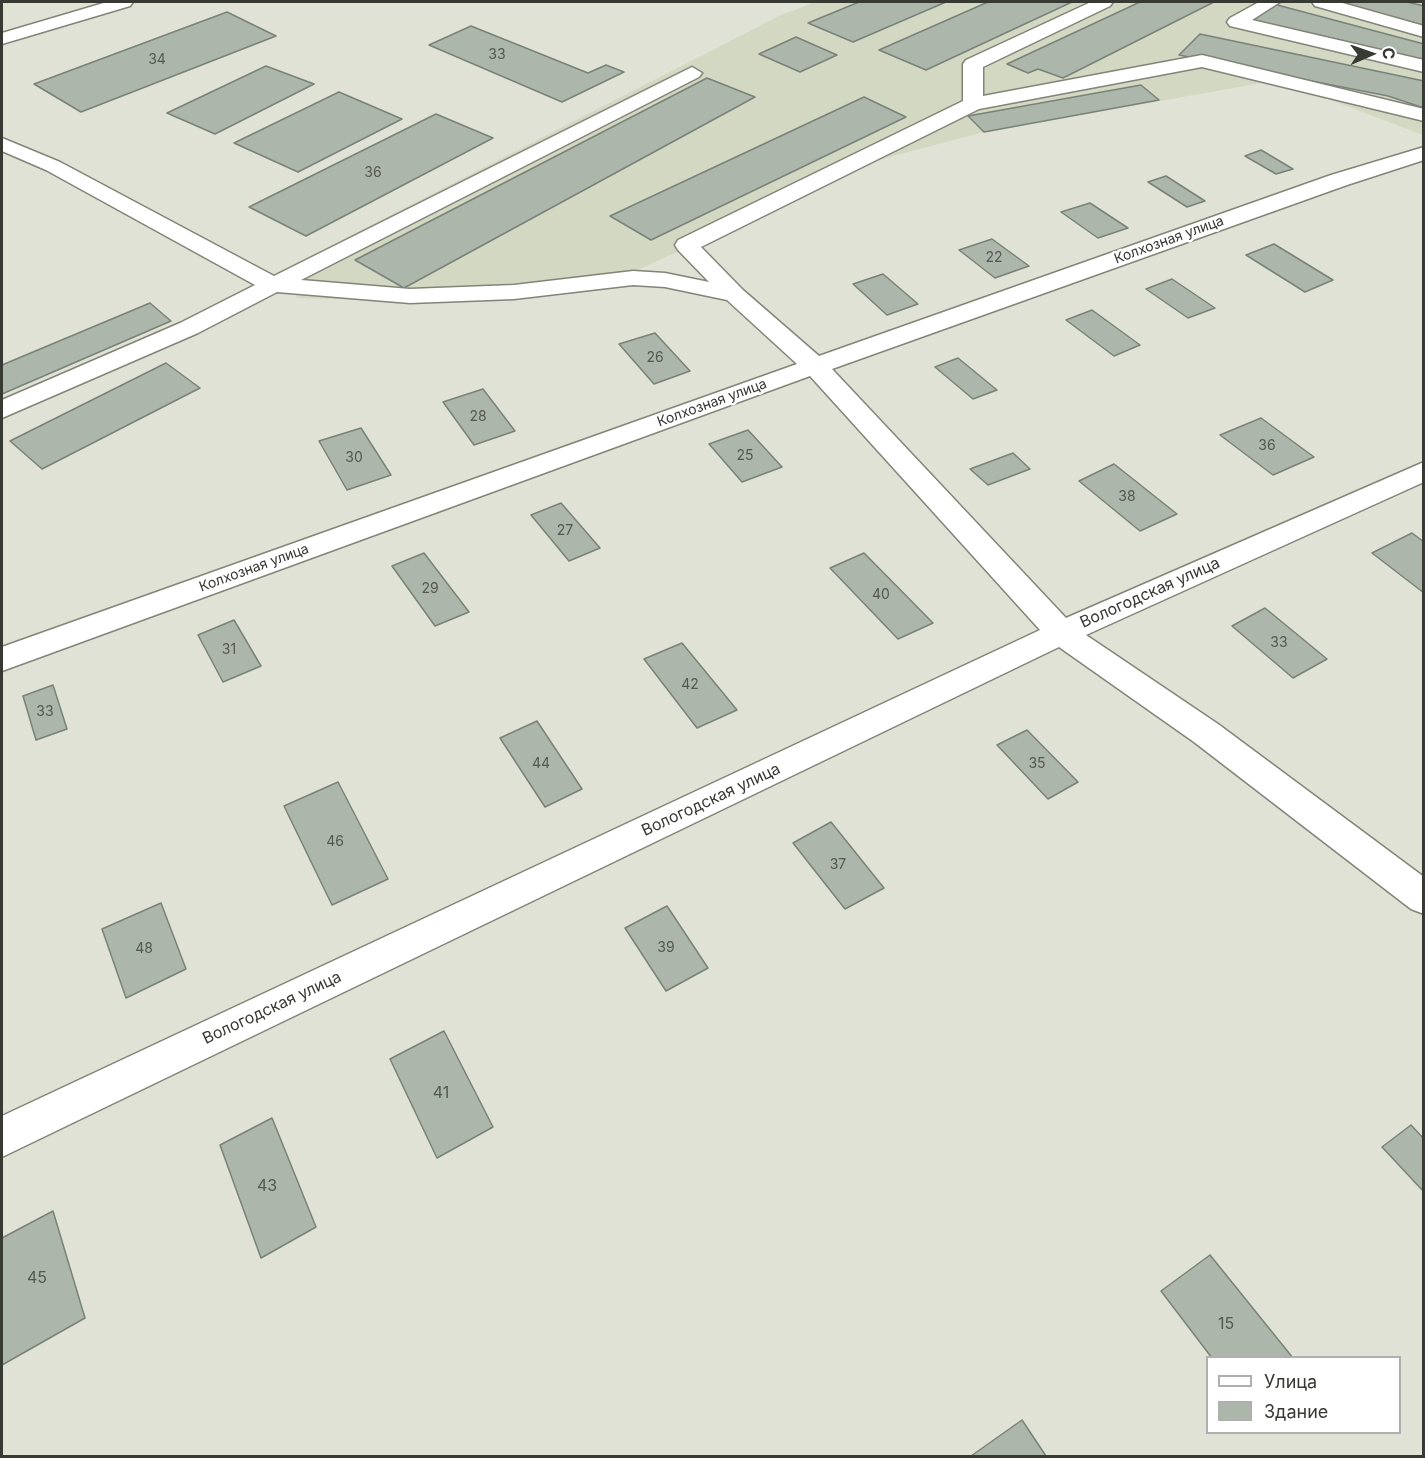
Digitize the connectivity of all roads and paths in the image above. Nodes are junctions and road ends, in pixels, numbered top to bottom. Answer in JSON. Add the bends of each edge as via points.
{"nodes":[{"id":1,"x":124,"y":2,"type":"edge"},
{"id":2,"x":1104,"y":2,"type":"edge"},
{"id":3,"x":1271,"y":2,"type":"edge"},
{"id":4,"x":1321,"y":2,"type":"edge"},
{"id":5,"x":1424,"y":32,"type":"edge"},
{"id":6,"x":2,"y":39,"type":"edge"},
{"id":7,"x":1424,"y":66,"type":"edge"},
{"id":8,"x":692,"y":73,"type":"dead end"},
{"id":9,"x":974,"y":104,"type":"junction"},
{"id":10,"x":1424,"y":115,"type":"edge"},
{"id":11,"x":2,"y":144,"type":"edge"},
{"id":12,"x":1424,"y":153,"type":"edge"},
{"id":13,"x":273,"y":285,"type":"junction"},
{"id":14,"x":735,"y":295,"type":"junction"},
{"id":15,"x":815,"y":366,"type":"junction"},
{"id":16,"x":2,"y":410,"type":"edge"},
{"id":17,"x":1424,"y":471,"type":"edge"},
{"id":18,"x":1060,"y":633,"type":"junction"},
{"id":19,"x":2,"y":659,"type":"edge"},
{"id":20,"x":1424,"y":898,"type":"edge"},
{"id":21,"x":2,"y":1137,"type":"edge"}],
"edges":[{"from":1,"to":6,"type":"street"},
{"from":2,"to":9,"type":"street","via":[[973,64]]},
{"from":3,"to":7,"type":"street","via":[[1236,21]]},
{"from":4,"to":5,"type":"street"},
{"from":8,"to":13,"type":"street"},
{"from":9,"to":10,"type":"street","via":[[1202,61]]},
{"from":9,"to":14,"type":"street","via":[[686,245]]},
{"from":11,"to":13,"type":"street","via":[[53,166]]},
{"from":12,"to":15,"type":"street","name":"Колхозная улица"},
{"from":13,"to":14,"type":"street","via":[[410,296],[514,292],[633,278],[665,280]]},
{"from":13,"to":16,"type":"street","via":[[189,328]]},
{"from":14,"to":15,"type":"street"},
{"from":15,"to":18,"type":"street"},
{"from":15,"to":19,"type":"street","name":"Колхозная улица"},
{"from":17,"to":18,"type":"street","name":"Вологодская улица"},
{"from":18,"to":20,"type":"street","via":[[1206,733]]},
{"from":18,"to":21,"type":"street","name":"Вологодская улица"}]}
